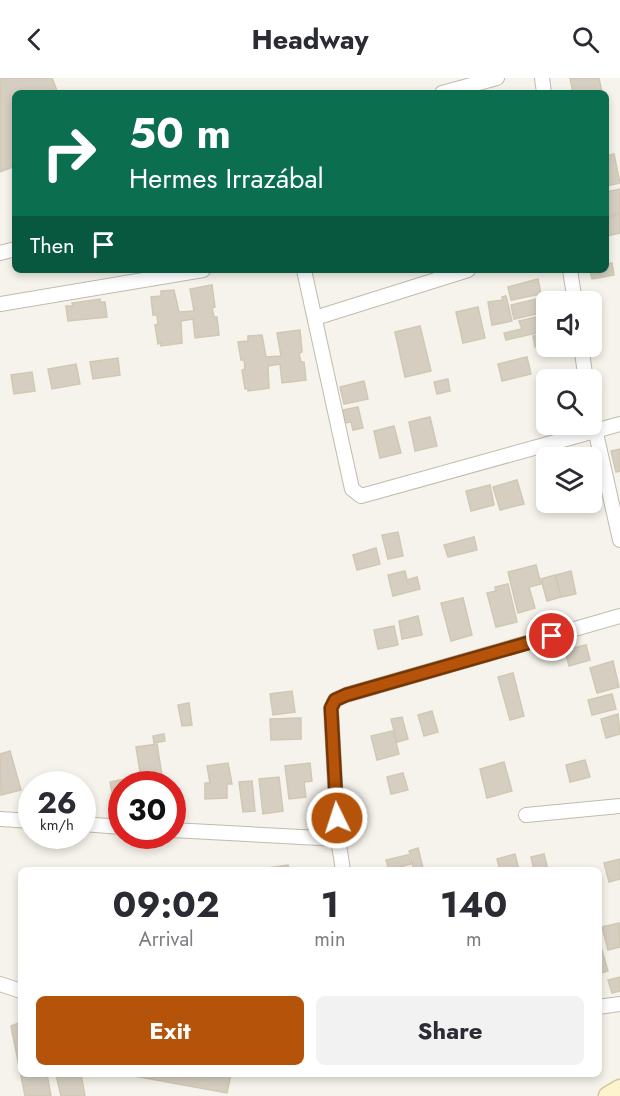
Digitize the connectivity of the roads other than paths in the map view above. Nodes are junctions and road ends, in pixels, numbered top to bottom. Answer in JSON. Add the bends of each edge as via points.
{"nodes":[{"id":1,"x":497,"y":78,"type":"edge"},
{"id":2,"x":453,"y":90,"type":"edge"},
{"id":3,"x":185,"y":273,"type":"edge"},
{"id":4,"x":305,"y":273,"type":"edge"},
{"id":5,"x":458,"y":273,"type":"edge"},
{"id":6,"x":570,"y":273,"type":"edge"},
{"id":7,"x":573,"y":291,"type":"edge"},
{"id":8,"x":0,"y":304,"type":"edge"},
{"id":9,"x":315,"y":318,"type":"junction"},
{"id":10,"x":620,"y":424,"type":"edge"},
{"id":11,"x":602,"y":428,"type":"edge"},
{"id":12,"x":576,"y":435,"type":"edge"},
{"id":13,"x":595,"y":435,"type":"edge"},
{"id":14,"x":620,"y":540,"type":"edge"},
{"id":15,"x":620,"y":616,"type":"edge"},
{"id":16,"x":620,"y":806,"type":"edge"},
{"id":17,"x":526,"y":815,"type":"dead end"},
{"id":18,"x":0,"y":819,"type":"edge"},
{"id":19,"x":18,"y":820,"type":"edge"},
{"id":20,"x":186,"y":831,"type":"edge"},
{"id":21,"x":338,"y":839,"type":"junction"},
{"id":22,"x":343,"y":867,"type":"edge"},
{"id":23,"x":0,"y":984,"type":"edge"},
{"id":24,"x":18,"y":990,"type":"edge"},
{"id":25,"x":620,"y":1004,"type":"edge"},
{"id":26,"x":602,"y":1006,"type":"edge"},
{"id":27,"x":620,"y":1089,"type":"edge"},
{"id":28,"x":608,"y":1096,"type":"edge"}],
"edges":[{"from":1,"to":2,"type":"street"},
{"from":3,"to":8,"type":"street"},
{"from":4,"to":9,"type":"street"},
{"from":5,"to":9,"type":"street"},
{"from":6,"to":7,"type":"street"},
{"from":9,"to":12,"type":"street","via":[[351,489],[361,496]]},
{"from":10,"to":11,"type":"street"},
{"from":13,"to":14,"type":"street"},
{"from":15,"to":21,"type":"street","via":[[335,700],[331,708]]},
{"from":16,"to":17,"type":"street"},
{"from":18,"to":19,"type":"street"},
{"from":20,"to":21,"type":"street"},
{"from":21,"to":22,"type":"street"},
{"from":23,"to":24,"type":"street"},
{"from":25,"to":26,"type":"street"},
{"from":27,"to":28,"type":"main road"}]}
